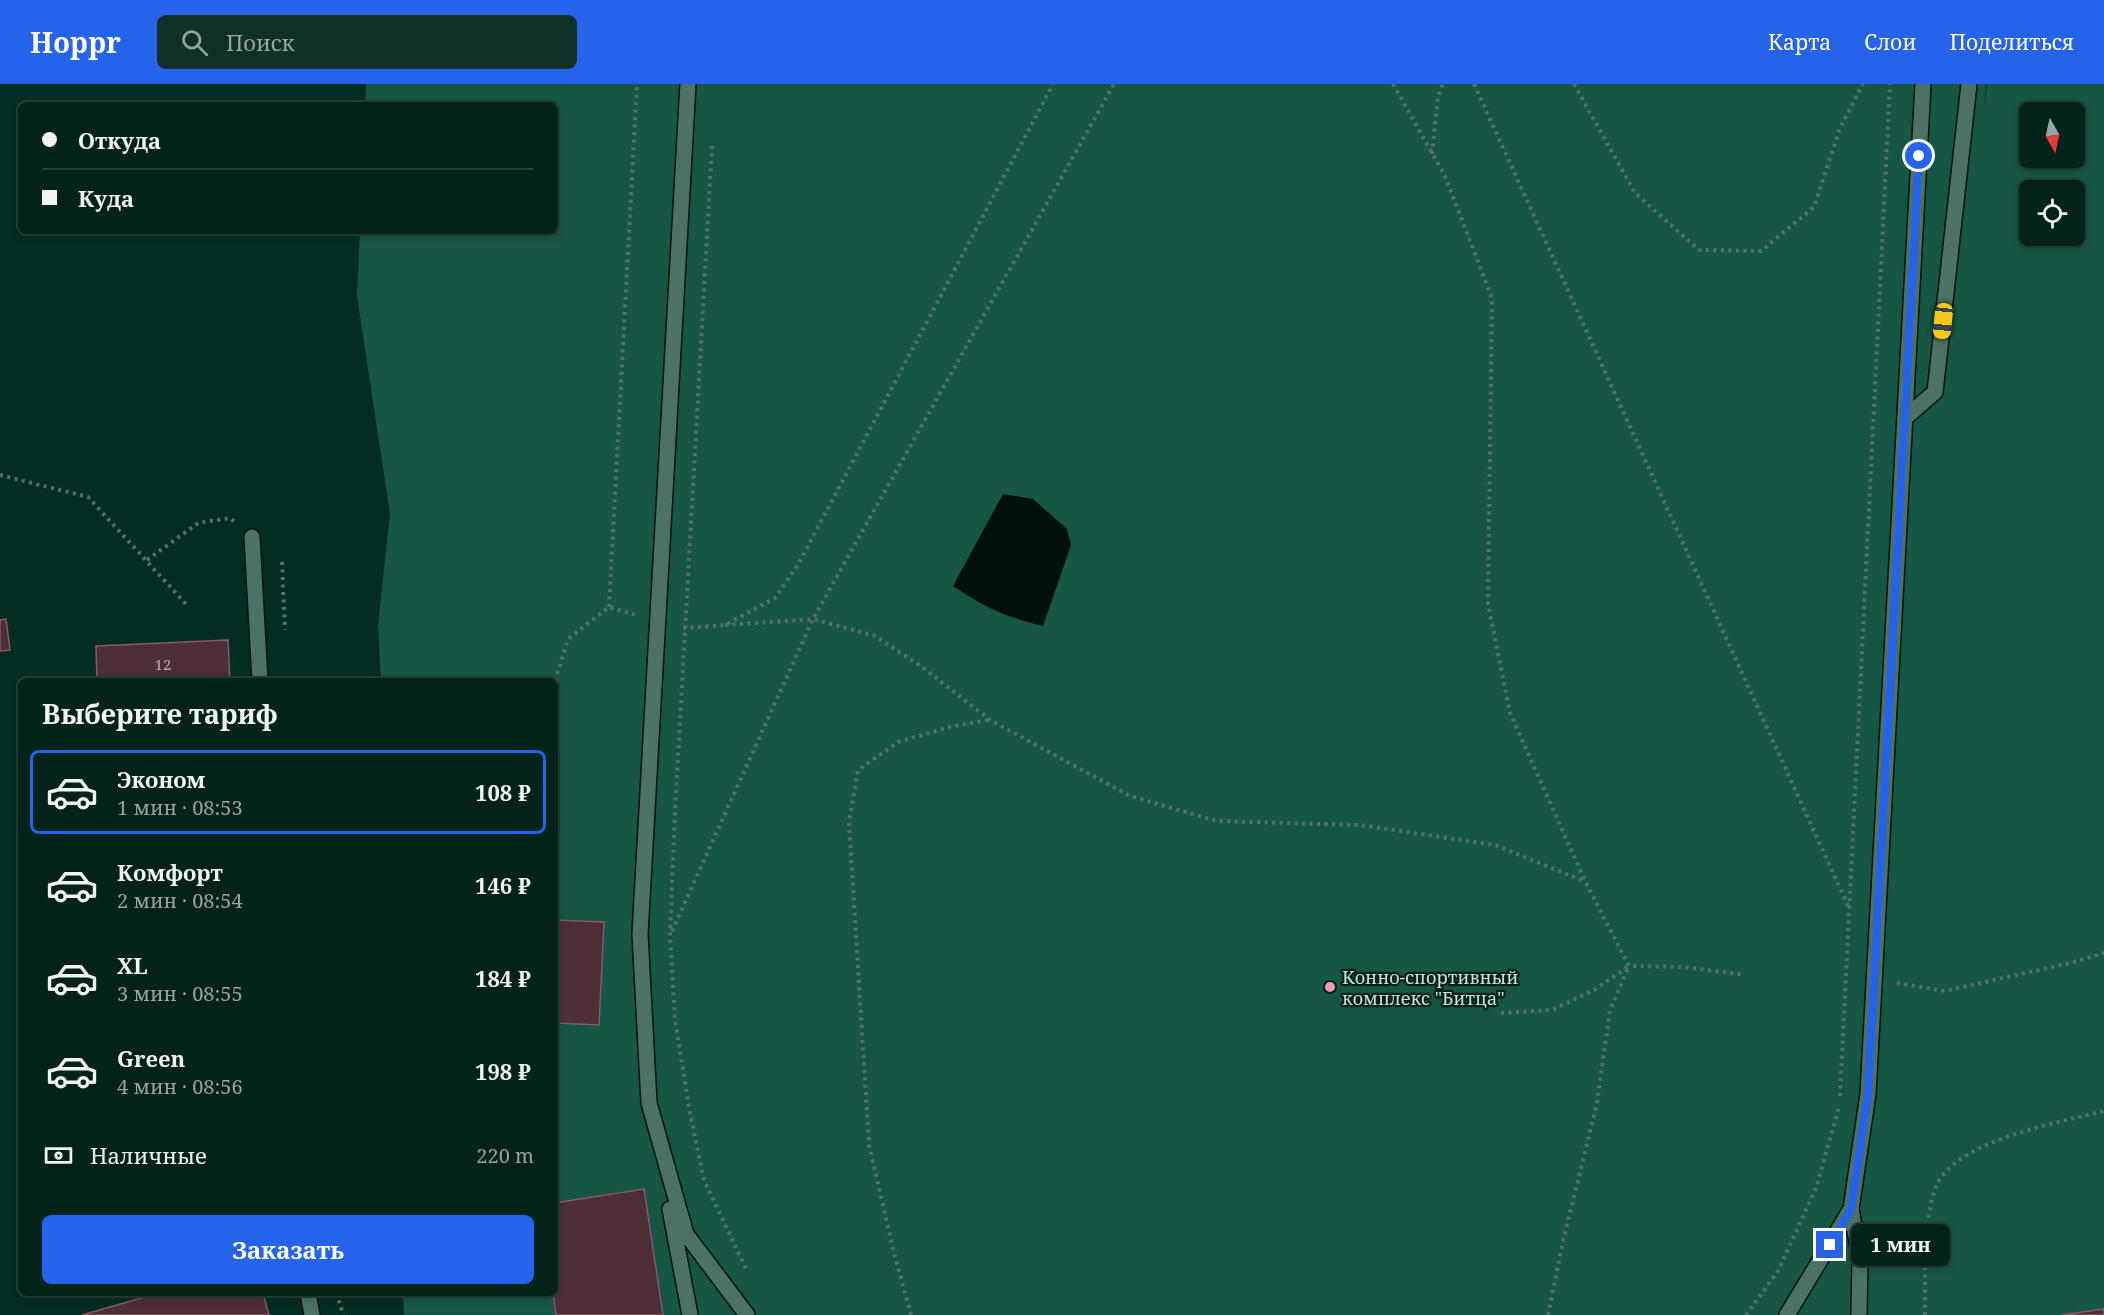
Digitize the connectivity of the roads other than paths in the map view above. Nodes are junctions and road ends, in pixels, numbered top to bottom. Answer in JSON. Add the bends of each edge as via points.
{"nodes":[{"id":1,"x":688,"y":84,"type":"edge"},
{"id":2,"x":1923,"y":84,"type":"edge"},
{"id":3,"x":1969,"y":84,"type":"edge"},
{"id":4,"x":1905,"y":418,"type":"junction"},
{"id":5,"x":252,"y":537,"type":"road end"},
{"id":6,"x":260,"y":678,"type":"edge"},
{"id":7,"x":649,"y":1103,"type":"junction"},
{"id":8,"x":1851,"y":1209,"type":"junction"},
{"id":9,"x":309,"y":1296,"type":"edge"},
{"id":10,"x":312,"y":1315,"type":"edge"},
{"id":11,"x":690,"y":1315,"type":"edge"},
{"id":12,"x":747,"y":1315,"type":"edge"},
{"id":13,"x":1787,"y":1315,"type":"edge"},
{"id":14,"x":1859,"y":1315,"type":"edge"}],
"edges":[{"from":1,"to":7,"type":"lane","via":[[640,934]]},
{"from":2,"to":4,"type":"lane"},
{"from":3,"to":4,"type":"lane","via":[[1935,392]]},
{"from":4,"to":8,"type":"lane","via":[[1868,1094]]},
{"from":5,"to":6,"type":"lane"},
{"from":7,"to":11,"type":"lane"},
{"from":7,"to":12,"type":"lane","via":[[686,1234]]},
{"from":8,"to":13,"type":"lane"},
{"from":8,"to":14,"type":"lane","via":[[1860,1259]]},
{"from":9,"to":10,"type":"lane"}]}
